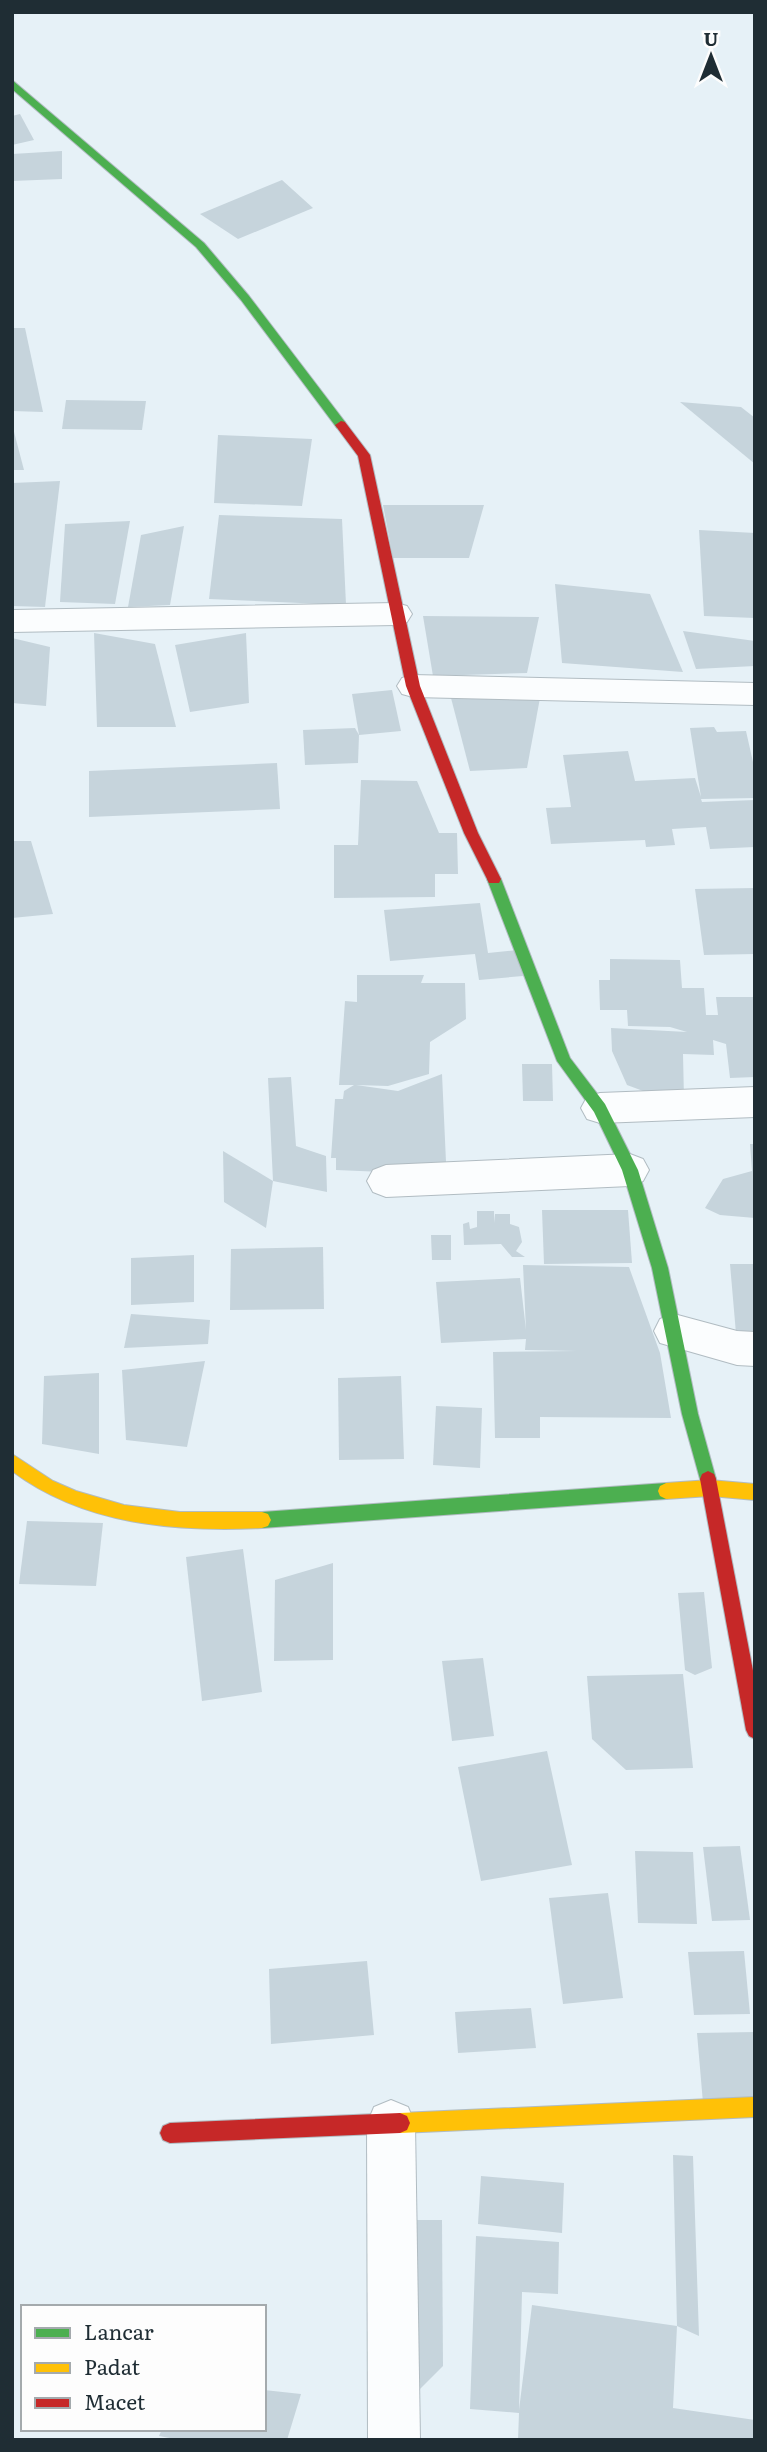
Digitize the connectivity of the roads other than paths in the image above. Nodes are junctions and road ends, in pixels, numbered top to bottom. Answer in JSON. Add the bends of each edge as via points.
{"nodes":[{"id":1,"x":12,"y":83,"type":"edge"},
{"id":2,"x":396,"y":614,"type":"junction"},
{"id":3,"x":12,"y":621,"type":"edge"},
{"id":4,"x":412,"y":686,"type":"junction"},
{"id":5,"x":755,"y":694,"type":"edge"},
{"id":6,"x":755,"y":1102,"type":"edge"},
{"id":7,"x":600,"y":1108,"type":"junction"},
{"id":8,"x":630,"y":1170,"type":"junction"},
{"id":9,"x":386,"y":1181,"type":"dead end"},
{"id":10,"x":674,"y":1331,"type":"junction"},
{"id":11,"x":755,"y":1349,"type":"edge"},
{"id":12,"x":12,"y":1461,"type":"edge"},
{"id":13,"x":710,"y":1488,"type":"junction"},
{"id":14,"x":755,"y":1492,"type":"edge"},
{"id":15,"x":755,"y":1730,"type":"edge"},
{"id":16,"x":755,"y":2107,"type":"edge"},
{"id":17,"x":391,"y":2124,"type":"junction"},
{"id":18,"x":170,"y":2133,"type":"dead end"},
{"id":19,"x":394,"y":2440,"type":"edge"}],
"edges":[{"from":1,"to":2,"type":"street","via":[[200,246],[364,455]]},
{"from":2,"to":3,"type":"street"},
{"from":2,"to":4,"type":"street"},
{"from":4,"to":5,"type":"street"},
{"from":4,"to":7,"type":"street","via":[[471,833],[501,892],[564,1061]]},
{"from":6,"to":7,"type":"street"},
{"from":7,"to":8,"type":"street"},
{"from":8,"to":9,"type":"street"},
{"from":8,"to":10,"type":"street"},
{"from":10,"to":11,"type":"street"},
{"from":10,"to":13,"type":"street"},
{"from":12,"to":13,"type":"street","via":[[47,1486],[99,1507],[172,1518],[247,1521]]},
{"from":13,"to":14,"type":"street"},
{"from":13,"to":15,"type":"street"},
{"from":16,"to":17,"type":"street"},
{"from":17,"to":18,"type":"street"},
{"from":17,"to":19,"type":"street"}]}
